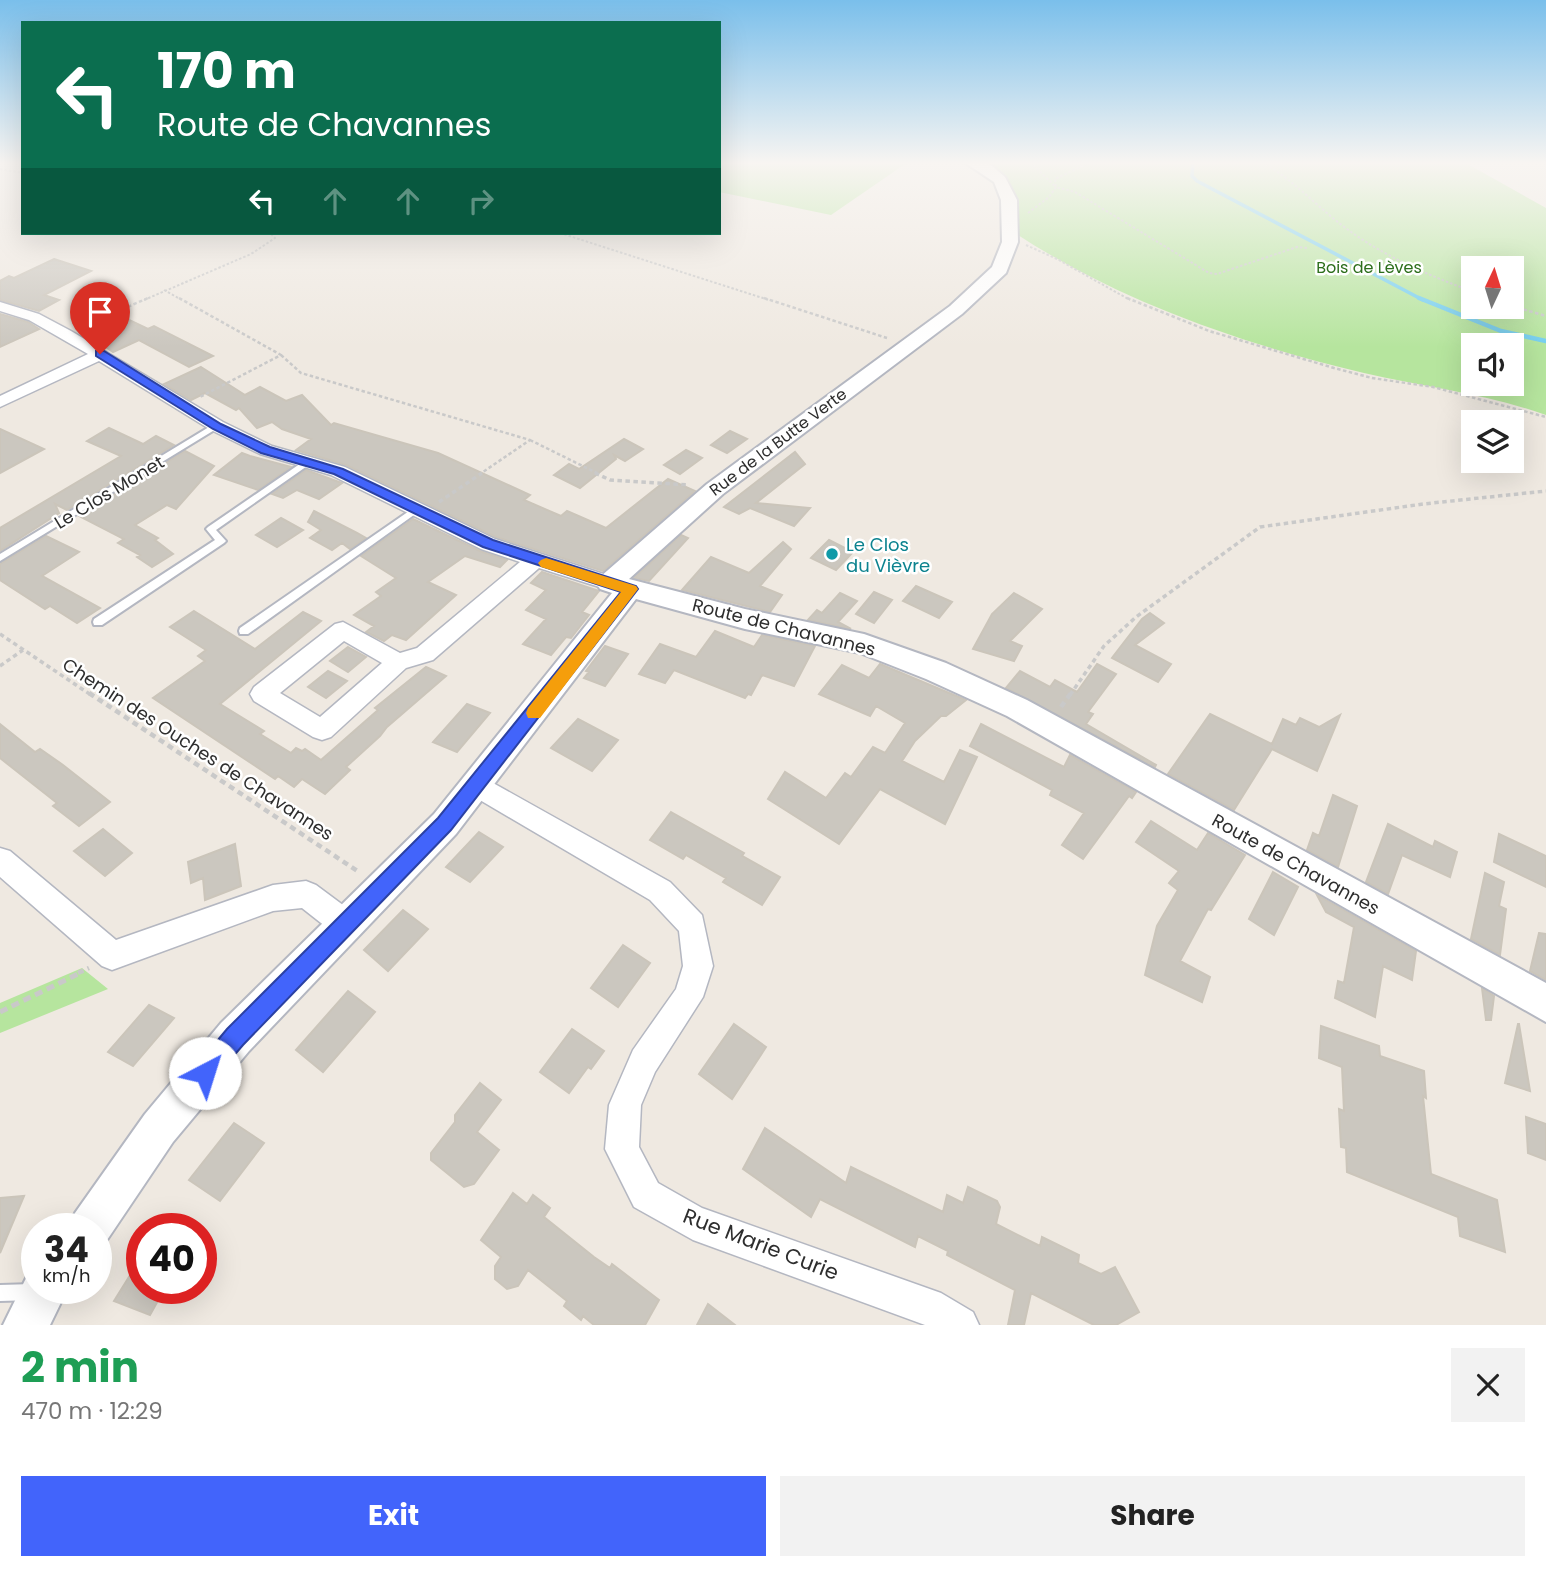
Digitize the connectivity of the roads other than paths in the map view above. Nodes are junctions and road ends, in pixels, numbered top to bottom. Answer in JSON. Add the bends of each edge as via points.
{"nodes":[{"id":1,"x":1010,"y":224,"type":"edge"},
{"id":2,"x":0,"y":306,"type":"edge"},
{"id":3,"x":100,"y":354,"type":"junction"},
{"id":4,"x":0,"y":401,"type":"edge"},
{"id":5,"x":217,"y":426,"type":"junction"},
{"id":6,"x":307,"y":462,"type":"junction"},
{"id":7,"x":419,"y":511,"type":"junction"},
{"id":8,"x":0,"y":558,"type":"edge"},
{"id":9,"x":535,"y":560,"type":"junction"},
{"id":10,"x":620,"y":586,"type":"junction"},
{"id":11,"x":97,"y":621,"type":"dead end"},
{"id":12,"x":244,"y":631,"type":"dead end"},
{"id":13,"x":398,"y":662,"type":"junction"},
{"id":14,"x":477,"y":785,"type":"junction"},
{"id":15,"x":0,"y":860,"type":"edge"},
{"id":16,"x":345,"y":925,"type":"junction"},
{"id":17,"x":1546,"y":1003,"type":"edge"},
{"id":18,"x":100,"y":1213,"type":"edge"},
{"id":19,"x":960,"y":1325,"type":"edge"}],
"edges":[{"from":1,"to":10,"type":"street","name":"Rue de la Butte Verte","via":[[1000,269],[956,310],[715,489]]},
{"from":2,"to":3,"type":"street","name":"Route de Chavannes","via":[[34,317]]},
{"from":3,"to":4,"type":"street"},
{"from":3,"to":5,"type":"street","name":"Route de Chavannes"},
{"from":5,"to":6,"type":"street","name":"Route de Chavannes","via":[[266,450]]},
{"from":5,"to":8,"type":"lane","name":"Le Clos Monet"},
{"from":6,"to":7,"type":"street","name":"Route de Chavannes","via":[[338,471]]},
{"from":6,"to":11,"type":"lane","via":[[211,529],[221,541]]},
{"from":7,"to":9,"type":"street","name":"Route de Chavannes","via":[[488,544]]},
{"from":7,"to":12,"type":"lane"},
{"from":9,"to":10,"type":"street","name":"Route de Chavannes"},
{"from":9,"to":13,"type":"street","via":[[425,654]]},
{"from":10,"to":14,"type":"street","name":"Rue de la Butte Verte"},
{"from":10,"to":17,"type":"street","name":"Route de Chavannes","via":[[864,644],[936,671],[1047,725]]},
{"from":13,"to":13,"type":"street","via":[[322,730],[262,694],[343,630]]},
{"from":14,"to":16,"type":"street","name":"Rue de la Butte Verte"},
{"from":14,"to":19,"type":"street","name":"Rue Marie Curie","via":[[660,891],[692,925],[698,966],[688,997],[645,1061],[625,1105],[622,1149],[646,1195],[693,1222],[928,1306]]},
{"from":15,"to":16,"type":"street","via":[[112,956],[273,898],[306,894]]},
{"from":16,"to":18,"type":"street","name":"Rue de la Butte Verte","via":[[226,1047],[159,1128]]}]}
